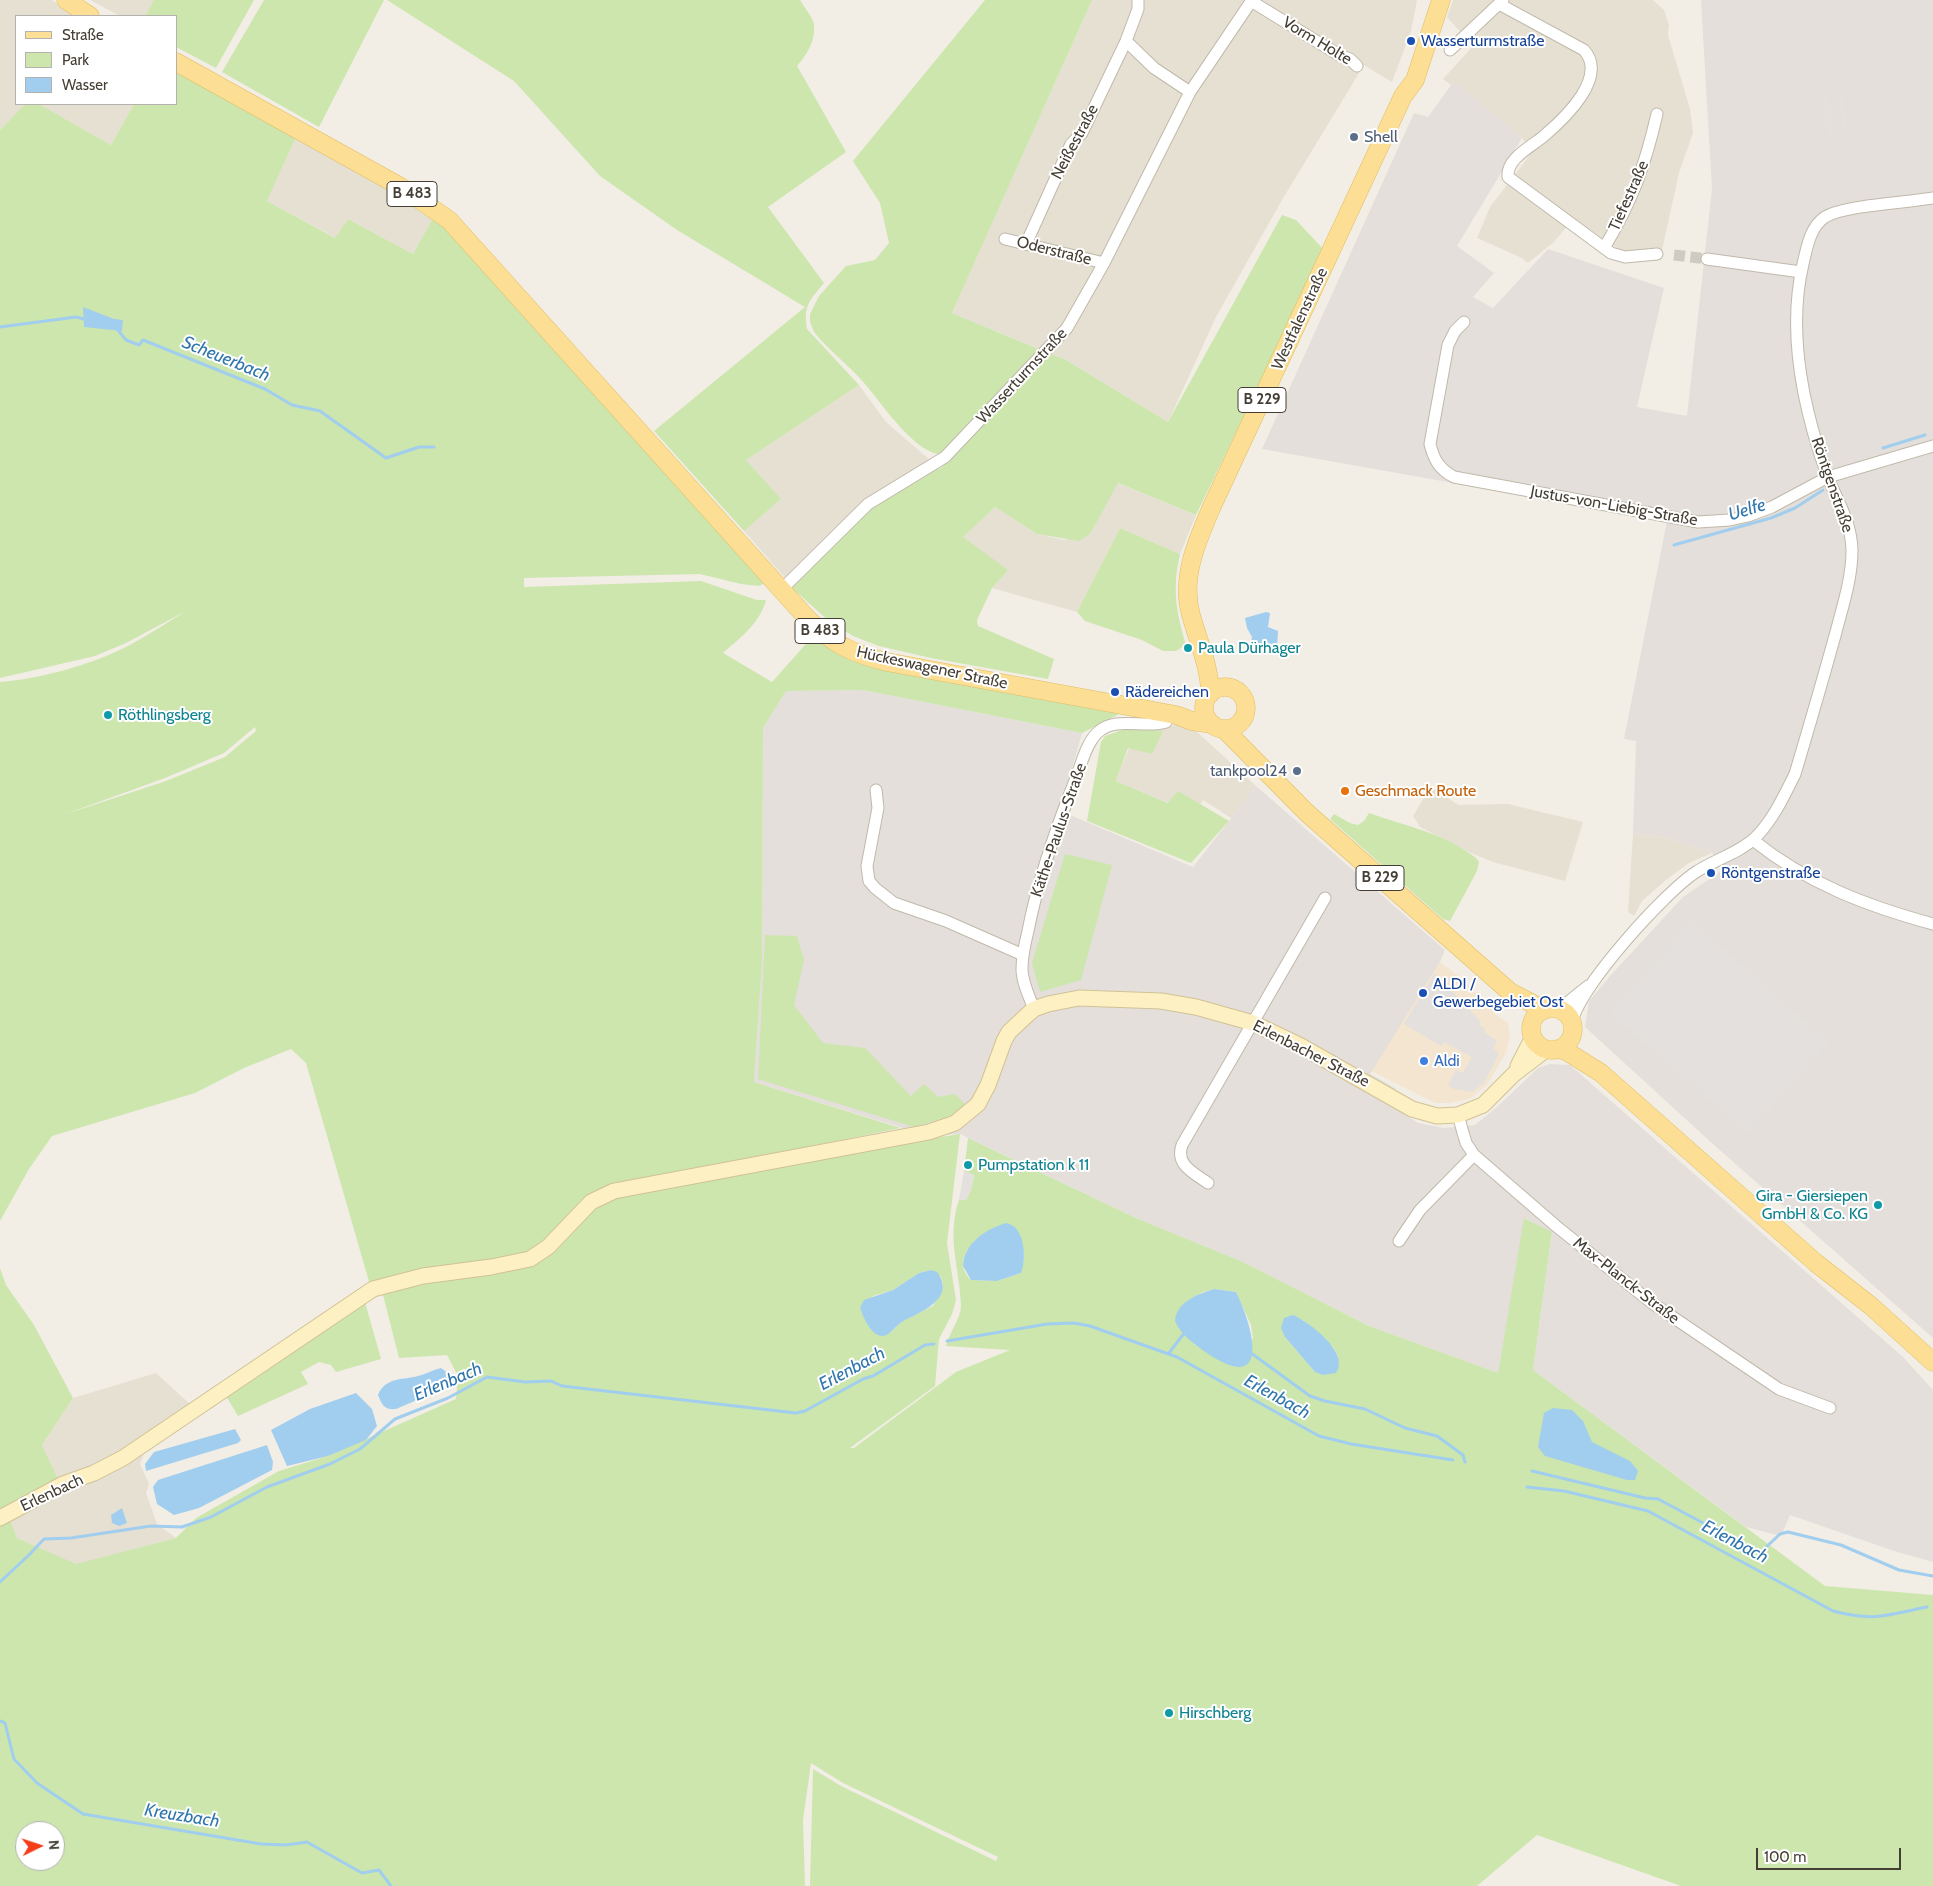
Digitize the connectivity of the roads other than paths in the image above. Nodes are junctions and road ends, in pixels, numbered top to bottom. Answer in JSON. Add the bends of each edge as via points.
{"nodes":[{"id":1,"x":66,"y":0,"type":"edge"},
{"id":2,"x":1138,"y":0,"type":"edge"},
{"id":3,"x":1433,"y":0,"type":"edge"},
{"id":4,"x":1441,"y":0,"type":"edge"},
{"id":5,"x":1251,"y":1,"type":"edge"},
{"id":6,"x":1501,"y":2,"type":"edge"},
{"id":7,"x":88,"y":15,"type":"edge"},
{"id":8,"x":1126,"y":42,"type":"junction"},
{"id":9,"x":1450,"y":50,"type":"dead end"},
{"id":10,"x":178,"y":63,"type":"edge"},
{"id":11,"x":1357,"y":66,"type":"dead end"},
{"id":12,"x":1190,"y":92,"type":"junction"},
{"id":13,"x":1403,"y":96,"type":"junction"},
{"id":14,"x":1657,"y":114,"type":"dead end"},
{"id":15,"x":1933,"y":198,"type":"edge"},
{"id":16,"x":1005,"y":239,"type":"dead end"},
{"id":17,"x":1026,"y":244,"type":"junction"},
{"id":18,"x":1604,"y":248,"type":"junction"},
{"id":19,"x":1657,"y":254,"type":"dead end"},
{"id":20,"x":1707,"y":259,"type":"tunnel mouth"},
{"id":21,"x":1104,"y":263,"type":"junction"},
{"id":22,"x":1801,"y":272,"type":"junction"},
{"id":23,"x":1464,"y":322,"type":"dead end"},
{"id":24,"x":1933,"y":446,"type":"edge"},
{"id":25,"x":1828,"y":477,"type":"junction"},
{"id":26,"x":782,"y":589,"type":"junction"},
{"id":27,"x":1205,"y":658,"type":"junction"},
{"id":28,"x":1228,"y":688,"type":"junction"},
{"id":29,"x":1207,"y":700,"type":"junction"},
{"id":30,"x":1173,"y":714,"type":"junction"},
{"id":31,"x":1242,"y":721,"type":"junction"},
{"id":32,"x":1218,"y":726,"type":"junction"},
{"id":33,"x":1252,"y":756,"type":"junction"},
{"id":34,"x":876,"y":790,"type":"dead end"},
{"id":35,"x":1753,"y":840,"type":"junction"},
{"id":36,"x":1325,"y":898,"type":"dead end"},
{"id":37,"x":1933,"y":924,"type":"edge"},
{"id":38,"x":1023,"y":955,"type":"junction"},
{"id":39,"x":1590,"y":985,"type":"junction"},
{"id":40,"x":1510,"y":992,"type":"junction"},
{"id":41,"x":1034,"y":1008,"type":"junction"},
{"id":42,"x":1551,"y":1009,"type":"junction"},
{"id":43,"x":1253,"y":1023,"type":"junction"},
{"id":44,"x":1572,"y":1028,"type":"junction"},
{"id":45,"x":1532,"y":1031,"type":"junction"},
{"id":46,"x":1553,"y":1049,"type":"junction"},
{"id":47,"x":1601,"y":1073,"type":"junction"},
{"id":48,"x":1514,"y":1074,"type":"junction"},
{"id":49,"x":1458,"y":1114,"type":"junction"},
{"id":50,"x":1474,"y":1155,"type":"junction"},
{"id":51,"x":1208,"y":1183,"type":"dead end"},
{"id":52,"x":1399,"y":1241,"type":"dead end"},
{"id":53,"x":1933,"y":1362,"type":"edge"},
{"id":54,"x":1830,"y":1408,"type":"dead end"},
{"id":55,"x":0,"y":1518,"type":"edge"}],
"edges":[{"from":1,"to":7,"type":"main road"},
{"from":2,"to":8,"type":"street","name":"Neißestraße"},
{"from":3,"to":13,"type":"main road","name":"Westfalenstraße","number":"B 229","via":[[1424,34],[1406,76]]},
{"from":4,"to":13,"type":"main road","name":"Westfalenstraße","number":"B 229","via":[[1415,80]]},
{"from":5,"to":11,"type":"street","name":"Vorm Holte"},
{"from":5,"to":12,"type":"street","name":"Wasserturmstraße"},
{"from":6,"to":9,"type":"street"},
{"from":6,"to":18,"type":"street","name":"Tiefestraße","via":[[1584,50],[1592,64],[1590,83],[1557,123],[1515,160],[1508,170],[1508,177]]},
{"from":8,"to":12,"type":"street","via":[[1154,68]]},
{"from":8,"to":17,"type":"street","name":"Neißestraße","via":[[1082,133],[1070,144]]},
{"from":10,"to":26,"type":"main road","name":"Hückeswagener Straße","number":"B 483","via":[[380,175],[437,211],[460,231]]},
{"from":12,"to":21,"type":"street","name":"Wasserturmstraße"},
{"from":13,"to":27,"type":"main road","name":"Westfalenstraße","number":"B 229","via":[[1201,532],[1189,570],[1187,598]]},
{"from":14,"to":18,"type":"street","name":"Tiefestraße","via":[[1637,186]]},
{"from":15,"to":22,"type":"street","name":"Röntgenstraße","via":[[1847,210],[1824,218],[1811,233]]},
{"from":16,"to":17,"type":"street","name":"Oderstraße"},
{"from":17,"to":21,"type":"street","name":"Oderstraße"},
{"from":18,"to":19,"type":"street","name":"Tiefestraße","via":[[1625,257]]},
{"from":20,"to":22,"type":"street"},
{"from":21,"to":26,"type":"street","name":"Wasserturmstraße","via":[[1067,328],[945,457],[868,504]]},
{"from":22,"to":25,"type":"street","name":"Röntgenstraße","via":[[1800,371],[1811,425]]},
{"from":23,"to":25,"type":"street","name":"Justus-von-Liebig-Straße","via":[[1448,345],[1430,444],[1434,460],[1443,471],[1454,477],[1698,522],[1748,516]]},
{"from":24,"to":25,"type":"street","name":"Justus-von-Liebig-Straße"},
{"from":25,"to":35,"type":"street","name":"Röntgenstraße","via":[[1840,500],[1850,533],[1851,570],[1795,774],[1782,802]]},
{"from":26,"to":30,"type":"main road","name":"Hückeswagener Straße","number":"B 483","via":[[826,637],[859,655]]},
{"from":27,"to":28,"type":"main road","name":"Westfalenstraße","number":"B 229"},
{"from":27,"to":29,"type":"main road","name":"Westfalenstraße","number":"B 229"},
{"from":28,"to":29,"type":"main road","via":[[1218,689]]},
{"from":28,"to":31,"type":"main road","via":[[1236,691],[1245,702]]},
{"from":29,"to":30,"type":"main road","name":"Hückeswagener Straße","number":"B 483","via":[[1194,712]]},
{"from":29,"to":32,"type":"main road","via":[[1206,716]]},
{"from":30,"to":32,"type":"main road","name":"Hückeswagener Straße","number":"B 483"},
{"from":30,"to":38,"type":"street","name":"Käthe-Paulus-Straße","via":[[1161,724],[1114,725],[1097,733],[1093,739],[1067,800],[1042,873]]},
{"from":31,"to":32,"type":"main road","via":[[1234,727]]},
{"from":31,"to":33,"type":"main road","number":"B 229"},
{"from":32,"to":33,"type":"main road","number":"B 229"},
{"from":33,"to":40,"type":"main road","number":"B 229","via":[[1307,813]]},
{"from":34,"to":38,"type":"street","via":[[878,808],[867,866],[875,888],[894,903],[946,921]]},
{"from":35,"to":37,"type":"street","via":[[1775,858],[1828,888]]},
{"from":35,"to":39,"type":"street","name":"Röntgenstraße","via":[[1696,872],[1665,897]]},
{"from":36,"to":43,"type":"street"},
{"from":38,"to":41,"type":"street","name":"Käthe-Paulus-Straße","via":[[1024,984]]},
{"from":39,"to":42,"type":"street","name":"Röntgenstraße","via":[[1563,1006]]},
{"from":39,"to":44,"type":"street","name":"Röntgenstraße","via":[[1573,1015]]},
{"from":40,"to":42,"type":"main road","number":"B 229"},
{"from":40,"to":45,"type":"main road","number":"B 229"},
{"from":41,"to":43,"type":"street","name":"Erlenbacher Straße","via":[[1079,998],[1136,999],[1196,1007]]},
{"from":41,"to":55,"type":"street","name":"Erlenbach","via":[[1009,1032],[984,1094],[971,1112],[960,1120],[929,1132],[614,1191],[592,1202],[548,1248],[530,1259],[423,1276],[372,1289],[116,1463],[63,1484]]},
{"from":42,"to":44,"type":"main road","via":[[1566,1014]]},
{"from":42,"to":45,"type":"main road","via":[[1537,1016]]},
{"from":43,"to":49,"type":"street","name":"Erlenbacher Straße","via":[[1301,1046],[1412,1109],[1437,1116]]},
{"from":43,"to":51,"type":"street","via":[[1180,1151],[1186,1167]]},
{"from":44,"to":46,"type":"main road","via":[[1569,1042]]},
{"from":44,"to":47,"type":"main road","via":[[1575,1041]]},
{"from":45,"to":46,"type":"main road","via":[[1538,1045]]},
{"from":45,"to":48,"type":"street","name":"Erlenbacher Straße"},
{"from":46,"to":47,"type":"main road","via":[[1566,1051]]},
{"from":46,"to":48,"type":"street","name":"Erlenbacher Straße"},
{"from":47,"to":53,"type":"main road"},
{"from":48,"to":49,"type":"street","name":"Erlenbacher Straße","via":[[1488,1101]]},
{"from":49,"to":50,"type":"street","name":"Max-Planck-Straße","via":[[1466,1143]]},
{"from":50,"to":52,"type":"street","via":[[1420,1210]]},
{"from":50,"to":54,"type":"street","name":"Max-Planck-Straße","via":[[1652,1303],[1779,1389]]}]}
